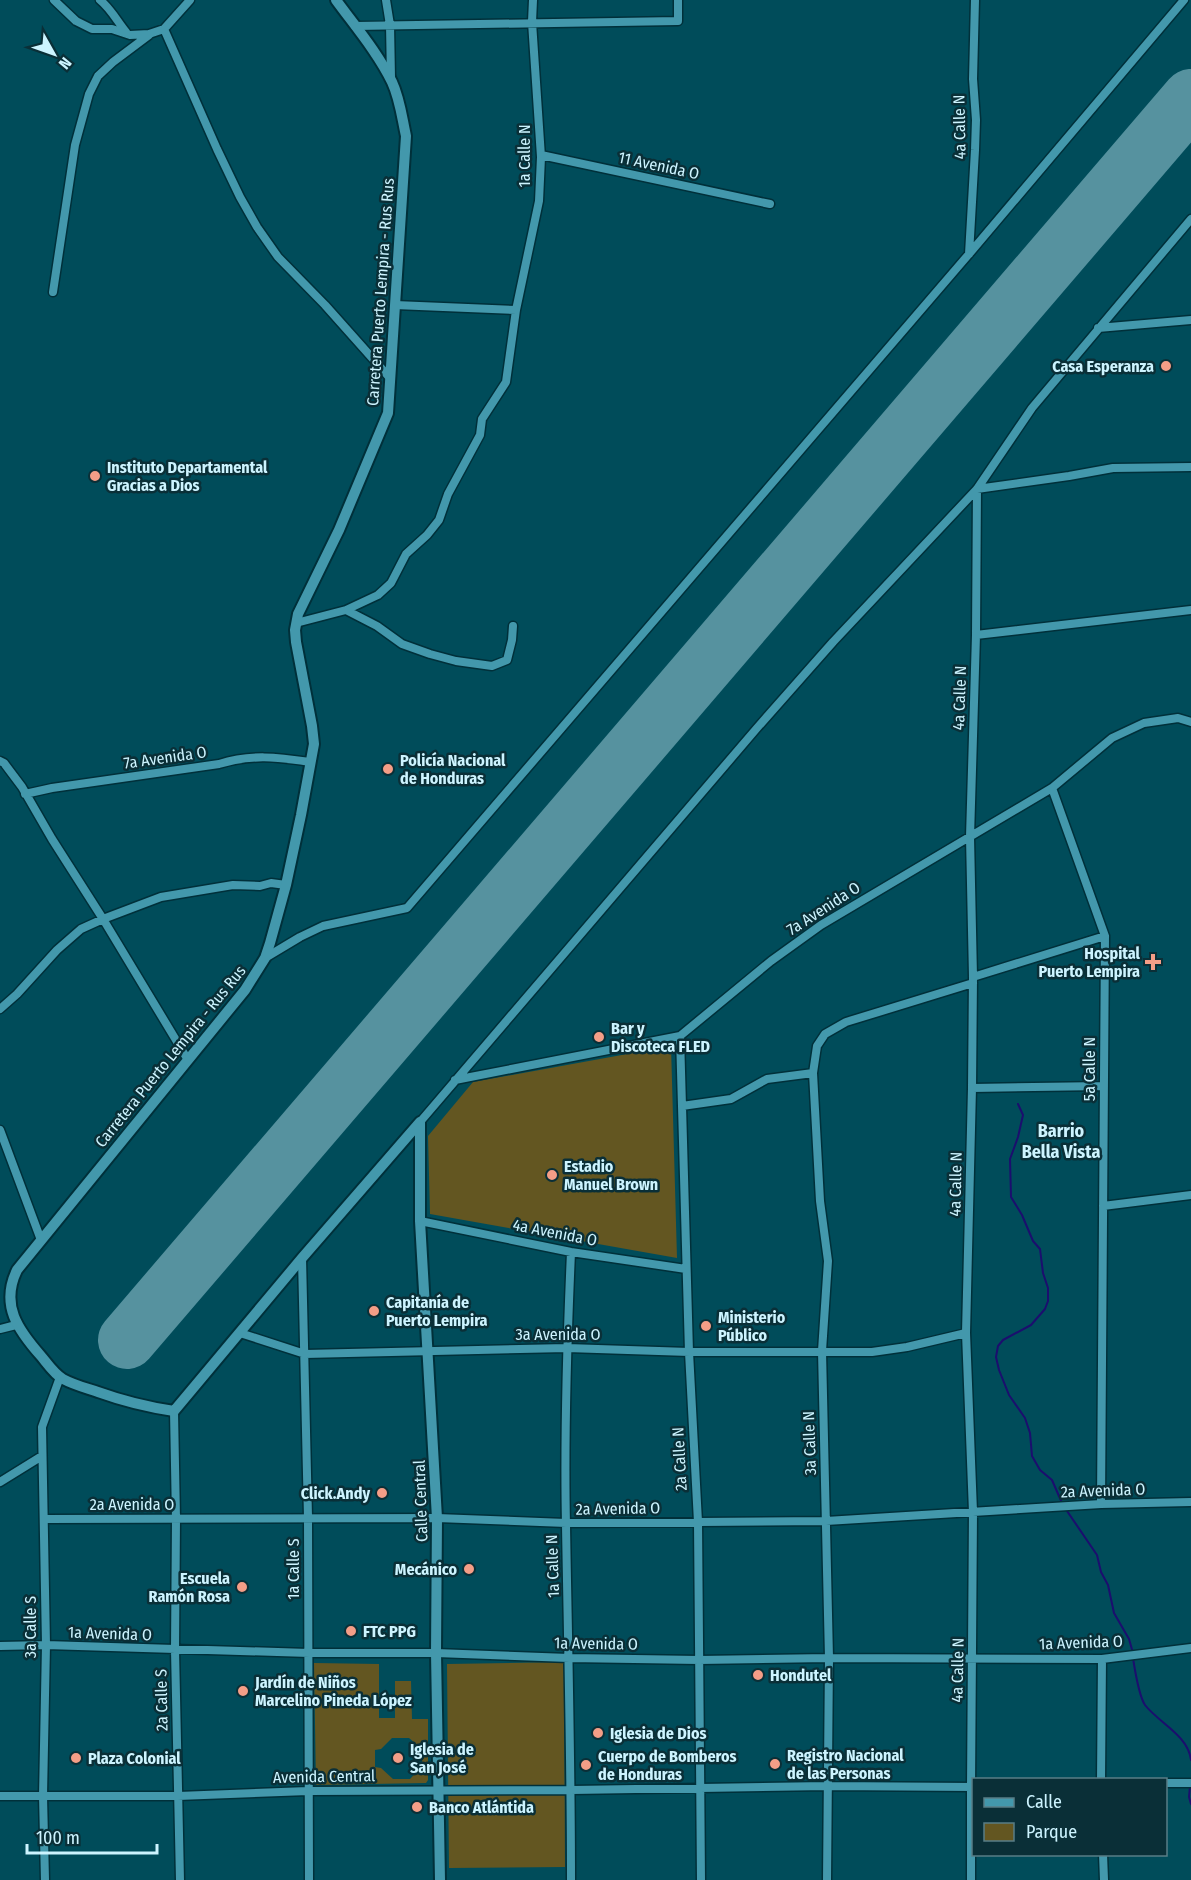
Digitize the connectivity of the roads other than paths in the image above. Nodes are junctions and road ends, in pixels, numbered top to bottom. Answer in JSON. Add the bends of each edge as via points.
{"nodes":[{"id":1,"x":54,"y":0,"type":"edge"},
{"id":2,"x":100,"y":0,"type":"edge"},
{"id":3,"x":190,"y":0,"type":"edge"},
{"id":4,"x":336,"y":0,"type":"edge"},
{"id":5,"x":386,"y":0,"type":"edge"},
{"id":6,"x":533,"y":0,"type":"edge"},
{"id":7,"x":678,"y":0,"type":"edge"},
{"id":8,"x":975,"y":0,"type":"edge"},
{"id":9,"x":1184,"y":0,"type":"edge"},
{"id":10,"x":532,"y":22,"type":"junction"},
{"id":11,"x":390,"y":25,"type":"junction"},
{"id":12,"x":355,"y":26,"type":"junction"},
{"id":13,"x":164,"y":29,"type":"junction"},
{"id":14,"x":127,"y":34,"type":"junction"},
{"id":15,"x":149,"y":34,"type":"junction"},
{"id":16,"x":391,"y":81,"type":"junction"},
{"id":17,"x":541,"y":155,"type":"junction"},
{"id":18,"x":770,"y":204,"type":"dead end"},
{"id":19,"x":1191,"y":219,"type":"edge"},
{"id":20,"x":969,"y":254,"type":"junction"},
{"id":21,"x":53,"y":292,"type":"dead end"},
{"id":22,"x":395,"y":305,"type":"junction"},
{"id":23,"x":516,"y":310,"type":"junction"},
{"id":24,"x":1191,"y":320,"type":"edge"},
{"id":25,"x":1098,"y":328,"type":"junction"},
{"id":26,"x":390,"y":378,"type":"junction"},
{"id":27,"x":1191,"y":467,"type":"edge"},
{"id":28,"x":976,"y":489,"type":"junction"},
{"id":29,"x":346,"y":610,"type":"junction"},
{"id":30,"x":1191,"y":610,"type":"edge"},
{"id":31,"x":296,"y":623,"type":"junction"},
{"id":32,"x":513,"y":626,"type":"dead end"},
{"id":33,"x":976,"y":635,"type":"junction"},
{"id":34,"x":1191,"y":722,"type":"edge"},
{"id":35,"x":0,"y":760,"type":"edge"},
{"id":36,"x":310,"y":762,"type":"junction"},
{"id":37,"x":1052,"y":788,"type":"junction"},
{"id":38,"x":25,"y":794,"type":"junction"},
{"id":39,"x":970,"y":837,"type":"junction"},
{"id":40,"x":286,"y":885,"type":"junction"},
{"id":41,"x":103,"y":919,"type":"junction"},
{"id":42,"x":1105,"y":936,"type":"junction"},
{"id":43,"x":265,"y":958,"type":"junction"},
{"id":44,"x":973,"y":980,"type":"junction"},
{"id":45,"x":0,"y":1009,"type":"edge"},
{"id":46,"x":680,"y":1036,"type":"junction"},
{"id":47,"x":188,"y":1060,"type":"junction"},
{"id":48,"x":813,"y":1073,"type":"junction"},
{"id":49,"x":455,"y":1080,"type":"junction"},
{"id":50,"x":1104,"y":1086,"type":"junction"},
{"id":51,"x":972,"y":1088,"type":"junction"},
{"id":52,"x":682,"y":1106,"type":"junction"},
{"id":53,"x":420,"y":1122,"type":"junction"},
{"id":54,"x":0,"y":1130,"type":"edge"},
{"id":55,"x":1191,"y":1195,"type":"edge"},
{"id":56,"x":1103,"y":1206,"type":"junction"},
{"id":57,"x":420,"y":1221,"type":"junction"},
{"id":58,"x":41,"y":1240,"type":"junction"},
{"id":59,"x":571,"y":1252,"type":"junction"},
{"id":60,"x":302,"y":1258,"type":"junction"},
{"id":61,"x":686,"y":1269,"type":"junction"},
{"id":62,"x":16,"y":1325,"type":"junction"},
{"id":63,"x":0,"y":1329,"type":"edge"},
{"id":64,"x":240,"y":1333,"type":"junction"},
{"id":65,"x":966,"y":1333,"type":"junction"},
{"id":66,"x":567,"y":1348,"type":"junction"},
{"id":67,"x":426,"y":1351,"type":"junction"},
{"id":68,"x":822,"y":1351,"type":"junction"},
{"id":69,"x":688,"y":1352,"type":"junction"},
{"id":70,"x":305,"y":1354,"type":"junction"},
{"id":71,"x":60,"y":1377,"type":"junction"},
{"id":72,"x":174,"y":1411,"type":"junction"},
{"id":73,"x":42,"y":1456,"type":"junction"},
{"id":74,"x":0,"y":1482,"type":"edge"},
{"id":75,"x":1191,"y":1502,"type":"edge"},
{"id":76,"x":1101,"y":1504,"type":"junction"},
{"id":77,"x":973,"y":1512,"type":"junction"},
{"id":78,"x":308,"y":1517,"type":"junction"},
{"id":79,"x":437,"y":1518,"type":"junction"},
{"id":80,"x":44,"y":1519,"type":"junction"},
{"id":81,"x":176,"y":1519,"type":"junction"},
{"id":82,"x":826,"y":1521,"type":"junction"},
{"id":83,"x":698,"y":1522,"type":"junction"},
{"id":84,"x":566,"y":1523,"type":"junction"},
{"id":85,"x":45,"y":1645,"type":"junction"},
{"id":86,"x":0,"y":1646,"type":"edge"},
{"id":87,"x":1191,"y":1648,"type":"edge"},
{"id":88,"x":175,"y":1650,"type":"junction"},
{"id":89,"x":309,"y":1653,"type":"junction"},
{"id":90,"x":436,"y":1653,"type":"junction"},
{"id":91,"x":569,"y":1658,"type":"junction"},
{"id":92,"x":829,"y":1658,"type":"junction"},
{"id":93,"x":973,"y":1658,"type":"junction"},
{"id":94,"x":1102,"y":1659,"type":"junction"},
{"id":95,"x":699,"y":1660,"type":"junction"},
{"id":96,"x":972,"y":1778,"type":"edge"},
{"id":97,"x":1101,"y":1778,"type":"edge"},
{"id":98,"x":1167,"y":1783,"type":"edge"},
{"id":99,"x":1191,"y":1783,"type":"edge"},
{"id":100,"x":827,"y":1786,"type":"junction"},
{"id":101,"x":972,"y":1787,"type":"edge"},
{"id":102,"x":701,"y":1789,"type":"junction"},
{"id":103,"x":439,"y":1790,"type":"junction"},
{"id":104,"x":572,"y":1790,"type":"junction"},
{"id":105,"x":308,"y":1791,"type":"junction"},
{"id":106,"x":0,"y":1796,"type":"edge"},
{"id":107,"x":43,"y":1796,"type":"junction"},
{"id":108,"x":178,"y":1796,"type":"junction"},
{"id":109,"x":1103,"y":1856,"type":"edge"},
{"id":110,"x":45,"y":1880,"type":"edge"},
{"id":111,"x":180,"y":1880,"type":"edge"},
{"id":112,"x":309,"y":1880,"type":"edge"},
{"id":113,"x":440,"y":1880,"type":"edge"},
{"id":114,"x":571,"y":1880,"type":"edge"},
{"id":115,"x":701,"y":1880,"type":"edge"},
{"id":116,"x":827,"y":1880,"type":"edge"},
{"id":117,"x":972,"y":1880,"type":"edge"},
{"id":118,"x":1104,"y":1880,"type":"edge"}],
"edges":[{"from":1,"to":14,"type":"street","via":[[76,21],[92,29],[112,28]]},
{"from":2,"to":14,"type":"street"},
{"from":3,"to":13,"type":"street"},
{"from":4,"to":12,"type":"street","name":"Carretera Puerto Lempira - Rus Rus"},
{"from":5,"to":11,"type":"street"},
{"from":6,"to":10,"type":"street","name":"1a Calle N"},
{"from":7,"to":10,"type":"street","via":[[678,21]]},
{"from":8,"to":20,"type":"street","name":"4a Calle N","via":[[976,120]]},
{"from":9,"to":20,"type":"street"},
{"from":10,"to":11,"type":"street"},
{"from":10,"to":17,"type":"street","name":"1a Calle N"},
{"from":11,"to":12,"type":"street"},
{"from":11,"to":16,"type":"street"},
{"from":12,"to":16,"type":"street","name":"Carretera Puerto Lempira - Rus Rus"},
{"from":13,"to":15,"type":"street"},
{"from":13,"to":26,"type":"street","via":[[217,149],[257,227],[278,257]]},
{"from":14,"to":15,"type":"street"},
{"from":15,"to":21,"type":"street","via":[[98,76],[89,94],[75,145]]},
{"from":16,"to":22,"type":"street","name":"Carretera Puerto Lempira - Rus Rus","via":[[406,136]]},
{"from":17,"to":18,"type":"street","name":"11 Avenida O"},
{"from":17,"to":23,"type":"street","name":"1a Calle N","via":[[539,201]]},
{"from":19,"to":25,"type":"street"},
{"from":20,"to":43,"type":"street","via":[[407,908],[323,926]]},
{"from":22,"to":23,"type":"street"},
{"from":22,"to":26,"type":"street","name":"Carretera Puerto Lempira - Rus Rus"},
{"from":23,"to":29,"type":"street","name":"1a Calle N","via":[[506,382],[482,420],[480,435],[448,494],[439,520],[406,554],[391,583],[378,595]]},
{"from":24,"to":25,"type":"street"},
{"from":25,"to":28,"type":"street","via":[[1016,429]]},
{"from":26,"to":31,"type":"street","name":"Carretera Puerto Lempira - Rus Rus","via":[[388,413]]},
{"from":27,"to":28,"type":"street","via":[[1113,468]]},
{"from":28,"to":33,"type":"street","name":"4a Calle N"},
{"from":28,"to":49,"type":"street","via":[[757,728]]},
{"from":29,"to":31,"type":"street","name":"1a Calle N"},
{"from":29,"to":32,"type":"street","via":[[402,644],[456,661],[492,666],[507,660]]},
{"from":30,"to":33,"type":"street"},
{"from":31,"to":36,"type":"street","name":"Carretera Puerto Lempira - Rus Rus","via":[[314,744]]},
{"from":33,"to":39,"type":"street","name":"4a Calle N"},
{"from":34,"to":37,"type":"street","name":"7a Avenida O","via":[[1178,718],[1144,723],[1112,738]]},
{"from":35,"to":38,"type":"street"},
{"from":36,"to":38,"type":"street","name":"7a Avenida O","via":[[275,756],[238,758]]},
{"from":36,"to":40,"type":"street","name":"Carretera Puerto Lempira - Rus Rus"},
{"from":37,"to":39,"type":"street","name":"7a Avenida O"},
{"from":37,"to":42,"type":"street","name":"5a Calle N"},
{"from":38,"to":41,"type":"street"},
{"from":39,"to":44,"type":"street","name":"4a Calle N"},
{"from":39,"to":46,"type":"street","name":"7a Avenida O","via":[[821,924]]},
{"from":40,"to":41,"type":"street","via":[[233,885],[161,897]]},
{"from":40,"to":43,"type":"street","name":"Carretera Puerto Lempira - Rus Rus"},
{"from":41,"to":45,"type":"street","via":[[81,929]]},
{"from":41,"to":47,"type":"street"},
{"from":42,"to":44,"type":"street","name":"3a Calle N"},
{"from":42,"to":50,"type":"street","name":"5a Calle N"},
{"from":43,"to":47,"type":"street","name":"Carretera Puerto Lempira - Rus Rus","via":[[245,990]]},
{"from":44,"to":48,"type":"street","name":"3a Calle N","via":[[846,1022],[825,1034],[817,1046]]},
{"from":44,"to":51,"type":"street","name":"4a Calle N"},
{"from":46,"to":49,"type":"street","name":"7a Avenida O"},
{"from":46,"to":52,"type":"street","name":"2a Calle N"},
{"from":47,"to":58,"type":"street","name":"Carretera Puerto Lempira - Rus Rus"},
{"from":48,"to":52,"type":"street","via":[[767,1079],[731,1099]]},
{"from":48,"to":68,"type":"street","name":"3a Calle N","via":[[820,1201],[828,1261]]},
{"from":49,"to":53,"type":"street"},
{"from":50,"to":51,"type":"street"},
{"from":50,"to":56,"type":"street","name":"5a Calle N"},
{"from":51,"to":65,"type":"street","name":"4a Calle N"},
{"from":52,"to":61,"type":"street","name":"2a Calle N"},
{"from":53,"to":57,"type":"street","name":"Calle Central"},
{"from":53,"to":60,"type":"street"},
{"from":54,"to":58,"type":"street"},
{"from":55,"to":56,"type":"street"},
{"from":56,"to":76,"type":"street","name":"5a Calle N"},
{"from":57,"to":59,"type":"street","name":"4a Avenida O"},
{"from":57,"to":67,"type":"street","name":"Calle Central"},
{"from":58,"to":62,"type":"street","name":"Carretera Puerto Lempira - Rus Rus","via":[[17,1270],[8,1291]]},
{"from":59,"to":61,"type":"street","name":"4a Avenida O"},
{"from":59,"to":66,"type":"street","name":"1a Calle N"},
{"from":60,"to":64,"type":"street"},
{"from":60,"to":70,"type":"street","name":"1a Calle S"},
{"from":61,"to":69,"type":"street","name":"2a Calle N"},
{"from":62,"to":63,"type":"street"},
{"from":62,"to":71,"type":"street","name":"Carretera Puerto Lempira - Rus Rus"},
{"from":64,"to":70,"type":"street","name":"3a Avenida O"},
{"from":64,"to":72,"type":"street"},
{"from":65,"to":68,"type":"street","name":"3a Avenida O","via":[[872,1352]]},
{"from":65,"to":77,"type":"street","name":"4a Calle N"},
{"from":66,"to":67,"type":"street","name":"3a Avenida O"},
{"from":66,"to":69,"type":"street","name":"3a Avenida O"},
{"from":66,"to":84,"type":"street","name":"1a Calle N"},
{"from":67,"to":70,"type":"street","name":"3a Avenida O"},
{"from":67,"to":79,"type":"street","name":"Calle Central"},
{"from":68,"to":69,"type":"street","name":"3a Avenida O"},
{"from":68,"to":82,"type":"street","name":"3a Calle N"},
{"from":69,"to":83,"type":"street","name":"2a Calle N"},
{"from":70,"to":78,"type":"street","name":"1a Calle S"},
{"from":71,"to":72,"type":"street","name":"Carretera Puerto Lempira - Rus Rus","via":[[135,1404]]},
{"from":71,"to":73,"type":"street","name":"3a Calle S","via":[[42,1427]]},
{"from":72,"to":81,"type":"street","name":"2a Calle S"},
{"from":73,"to":74,"type":"street"},
{"from":73,"to":80,"type":"street","name":"3a Calle S"},
{"from":75,"to":76,"type":"street","name":"2a Avenida O"},
{"from":76,"to":77,"type":"street","name":"2a Avenida O"},
{"from":77,"to":82,"type":"street","name":"2a Avenida O"},
{"from":77,"to":93,"type":"street","name":"4a Calle N"},
{"from":78,"to":79,"type":"street","name":"2a Avenida O"},
{"from":78,"to":81,"type":"street","name":"2a Avenida O"},
{"from":78,"to":89,"type":"street","name":"1a Calle S"},
{"from":79,"to":84,"type":"street","name":"2a Avenida O"},
{"from":79,"to":90,"type":"street","name":"Calle Central"},
{"from":80,"to":81,"type":"street","name":"2a Avenida O"},
{"from":80,"to":85,"type":"street","name":"3a Calle S"},
{"from":81,"to":88,"type":"street","name":"2a Calle S"},
{"from":82,"to":83,"type":"street","name":"2a Avenida O"},
{"from":82,"to":92,"type":"street","name":"3a Calle N"},
{"from":83,"to":84,"type":"street","name":"2a Avenida O"},
{"from":83,"to":95,"type":"street","name":"2a Calle N"},
{"from":84,"to":91,"type":"street","name":"1a Calle N"},
{"from":85,"to":86,"type":"street","name":"1a Avenida O"},
{"from":85,"to":88,"type":"street","name":"1a Avenida O"},
{"from":85,"to":107,"type":"street","name":"3a Calle S"},
{"from":87,"to":94,"type":"street","name":"1a Avenida O"},
{"from":88,"to":89,"type":"street","name":"1a Avenida O"},
{"from":88,"to":108,"type":"street","name":"2a Calle S"},
{"from":89,"to":90,"type":"street","name":"1a Avenida O"},
{"from":89,"to":105,"type":"street","name":"1a Calle S"},
{"from":90,"to":91,"type":"street","name":"1a Avenida O"},
{"from":90,"to":103,"type":"street","name":"Calle Central"},
{"from":91,"to":95,"type":"street","name":"1a Avenida O"},
{"from":91,"to":104,"type":"street","name":"1a Calle N"},
{"from":92,"to":93,"type":"street","name":"1a Avenida O"},
{"from":92,"to":95,"type":"street","name":"1a Avenida O"},
{"from":92,"to":100,"type":"street","name":"3a Calle N"},
{"from":93,"to":94,"type":"street","name":"1a Avenida O"},
{"from":93,"to":96,"type":"street","name":"4a Calle N"},
{"from":94,"to":97,"type":"street"},
{"from":95,"to":102,"type":"street","name":"2a Calle N"},
{"from":98,"to":99,"type":"street"},
{"from":100,"to":101,"type":"street","name":"Avenida Central"},
{"from":100,"to":102,"type":"street","name":"Avenida Central"},
{"from":100,"to":116,"type":"street","name":"3a Calle N"},
{"from":101,"to":117,"type":"street","name":"4a Calle N"},
{"from":102,"to":104,"type":"street","name":"Avenida Central"},
{"from":102,"to":115,"type":"street","name":"2a Calle N"},
{"from":103,"to":104,"type":"street","name":"Avenida Central"},
{"from":103,"to":105,"type":"street","name":"Avenida Central"},
{"from":103,"to":113,"type":"street","name":"Calle Central"},
{"from":104,"to":114,"type":"street","name":"1a Calle N"},
{"from":105,"to":108,"type":"street","name":"Avenida Central"},
{"from":105,"to":112,"type":"street","name":"1a Calle S"},
{"from":106,"to":107,"type":"street","name":"Avenida Central"},
{"from":107,"to":108,"type":"street","name":"Avenida Central"},
{"from":107,"to":110,"type":"street","name":"3a Calle S"},
{"from":108,"to":111,"type":"street","name":"2a Calle S"},
{"from":109,"to":118,"type":"street"}]}
